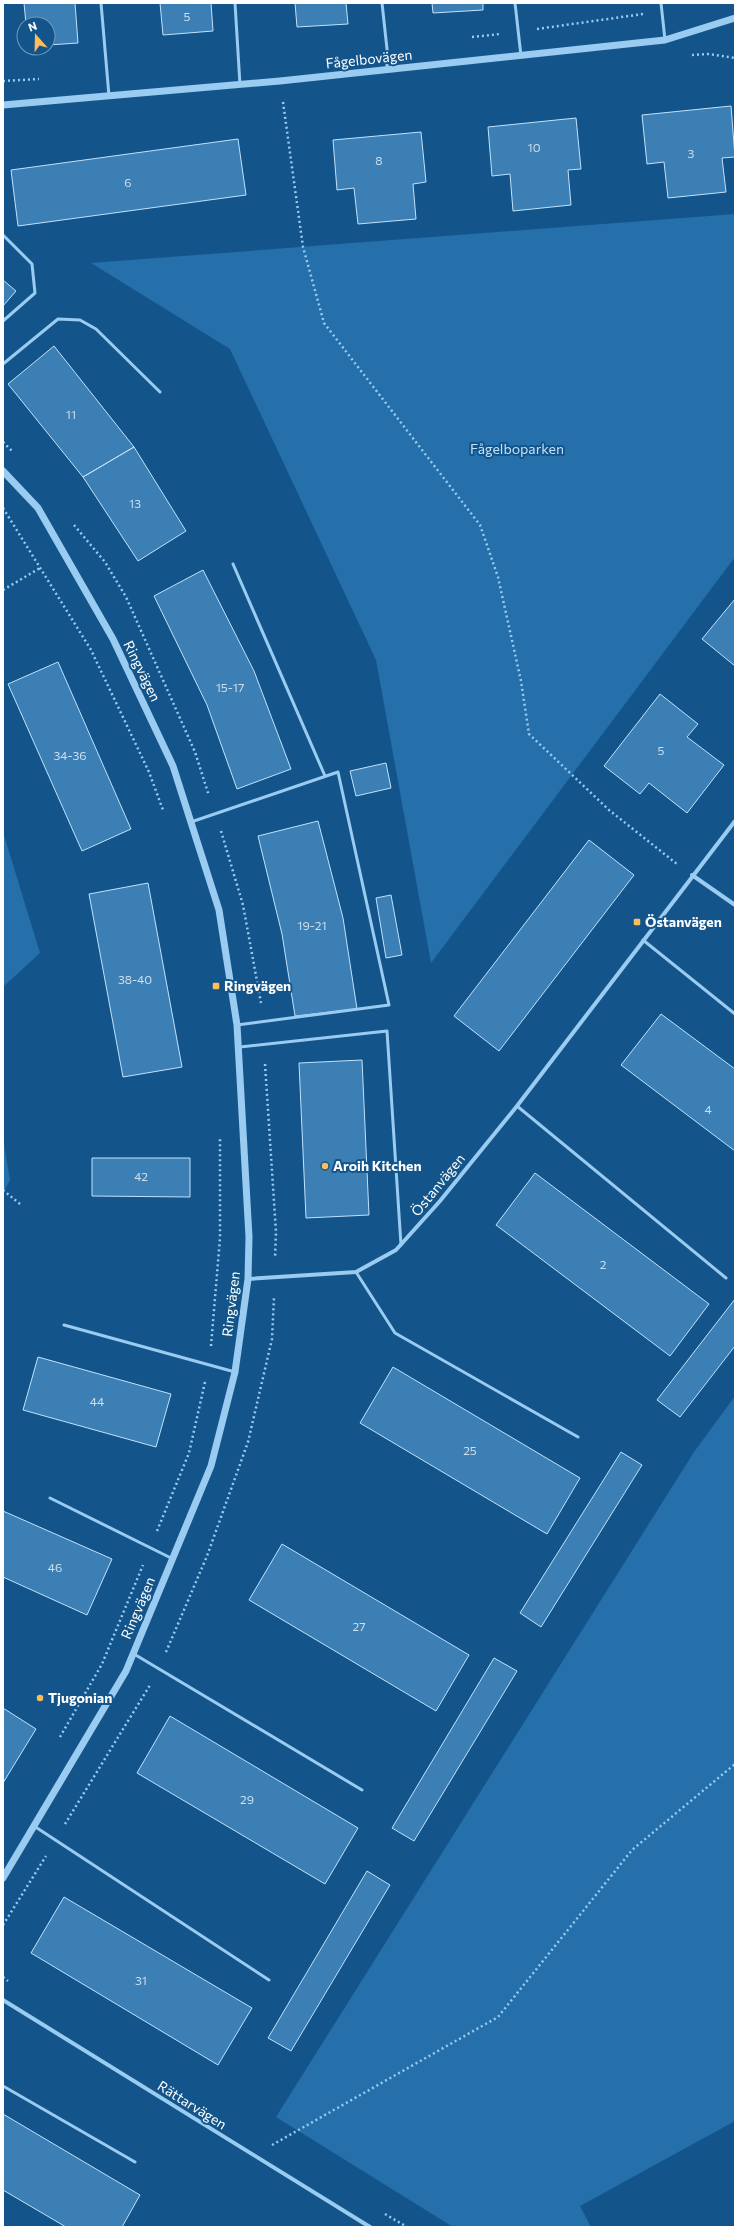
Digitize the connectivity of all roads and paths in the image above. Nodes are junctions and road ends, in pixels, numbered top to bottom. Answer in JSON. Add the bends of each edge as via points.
{"nodes":[{"id":1,"x":101,"y":3,"type":"edge"},
{"id":2,"x":235,"y":3,"type":"edge"},
{"id":3,"x":382,"y":3,"type":"edge"},
{"id":4,"x":515,"y":3,"type":"edge"},
{"id":5,"x":661,"y":3,"type":"edge"},
{"id":6,"x":662,"y":12,"type":"junction"},
{"id":7,"x":735,"y":18,"type":"edge"},
{"id":8,"x":518,"y":31,"type":"junction"},
{"id":9,"x":464,"y":38,"type":"dead end"},
{"id":10,"x":665,"y":40,"type":"junction"},
{"id":11,"x":521,"y":56,"type":"junction"},
{"id":12,"x":387,"y":70,"type":"junction"},
{"id":13,"x":43,"y":79,"type":"dead end"},
{"id":14,"x":3,"y":81,"type":"edge"},
{"id":15,"x":280,"y":81,"type":"junction"},
{"id":16,"x":240,"y":85,"type":"junction"},
{"id":17,"x":109,"y":96,"type":"junction"},
{"id":18,"x":3,"y":105,"type":"edge"},
{"id":19,"x":3,"y":235,"type":"edge"},
{"id":20,"x":3,"y":320,"type":"edge"},
{"id":21,"x":3,"y":364,"type":"edge"},
{"id":22,"x":160,"y":392,"type":"dead end"},
{"id":23,"x":3,"y":442,"type":"edge"},
{"id":24,"x":14,"y":454,"type":"dead end"},
{"id":25,"x":3,"y":471,"type":"edge"},
{"id":26,"x":3,"y":508,"type":"edge"},
{"id":27,"x":70,"y":520,"type":"dead end"},
{"id":28,"x":233,"y":564,"type":"dead end"},
{"id":29,"x":40,"y":568,"type":"junction"},
{"id":30,"x":3,"y":590,"type":"edge"},
{"id":31,"x":326,"y":776,"type":"junction"},
{"id":32,"x":165,"y":814,"type":"dead end"},
{"id":33,"x":215,"y":814,"type":"junction"},
{"id":34,"x":735,"y":821,"type":"edge"},
{"id":35,"x":191,"y":822,"type":"junction"},
{"id":36,"x":692,"y":875,"type":"junction"},
{"id":37,"x":735,"y":905,"type":"edge"},
{"id":38,"x":643,"y":940,"type":"junction"},
{"id":39,"x":735,"y":1014,"type":"edge"},
{"id":40,"x":262,"y":1022,"type":"junction"},
{"id":41,"x":237,"y":1025,"type":"junction"},
{"id":42,"x":264,"y":1044,"type":"junction"},
{"id":43,"x":240,"y":1047,"type":"junction"},
{"id":44,"x":516,"y":1106,"type":"junction"},
{"id":45,"x":220,"y":1129,"type":"dead end"},
{"id":46,"x":3,"y":1190,"type":"edge"},
{"id":47,"x":20,"y":1204,"type":"dead end"},
{"id":48,"x":401,"y":1245,"type":"junction"},
{"id":49,"x":356,"y":1272,"type":"junction"},
{"id":50,"x":274,"y":1278,"type":"junction"},
{"id":51,"x":726,"y":1278,"type":"dead end"},
{"id":52,"x":248,"y":1279,"type":"junction"},
{"id":53,"x":64,"y":1325,"type":"dead end"},
{"id":54,"x":209,"y":1364,"type":"junction"},
{"id":55,"x":235,"y":1372,"type":"junction"},
{"id":56,"x":578,"y":1436,"type":"dead end"},
{"id":57,"x":50,"y":1498,"type":"dead end"},
{"id":58,"x":150,"y":1547,"type":"junction"},
{"id":59,"x":173,"y":1558,"type":"junction"},
{"id":60,"x":133,"y":1653,"type":"junction"},
{"id":61,"x":158,"y":1668,"type":"junction"},
{"id":62,"x":58,"y":1740,"type":"dead end"},
{"id":63,"x":735,"y":1764,"type":"edge"},
{"id":64,"x":362,"y":1790,"type":"dead end"},
{"id":65,"x":34,"y":1826,"type":"junction"},
{"id":66,"x":56,"y":1840,"type":"junction"},
{"id":67,"x":3,"y":1878,"type":"edge"},
{"id":68,"x":3,"y":1925,"type":"edge"},
{"id":69,"x":269,"y":1980,"type":"dead end"},
{"id":70,"x":3,"y":2000,"type":"edge"},
{"id":71,"x":3,"y":2086,"type":"edge"},
{"id":72,"x":272,"y":2144,"type":"dead end"},
{"id":73,"x":135,"y":2162,"type":"dead end"},
{"id":74,"x":370,"y":2227,"type":"edge"}],
"edges":[{"from":1,"to":17,"type":"lane"},
{"from":2,"to":16,"type":"lane"},
{"from":3,"to":12,"type":"lane"},
{"from":4,"to":8,"type":"lane"},
{"from":5,"to":6,"type":"lane"},
{"from":6,"to":8,"type":"path"},
{"from":6,"to":10,"type":"lane"},
{"from":7,"to":10,"type":"street","name":"Fågelbovägen"},
{"from":8,"to":9,"type":"path"},
{"from":8,"to":11,"type":"lane"},
{"from":10,"to":11,"type":"street","name":"Fågelbovägen"},
{"from":11,"to":12,"type":"street","name":"Fågelbovägen"},
{"from":12,"to":15,"type":"street","name":"Fågelbovägen"},
{"from":13,"to":14,"type":"path"},
{"from":15,"to":16,"type":"street","name":"Fågelbovägen"},
{"from":15,"to":36,"type":"path","via":[[303,247],[324,322],[480,525],[498,577],[521,681],[529,734],[609,810]]},
{"from":16,"to":17,"type":"street","name":"Fågelbovägen"},
{"from":17,"to":18,"type":"street","name":"Fågelbovägen"},
{"from":19,"to":20,"type":"lane","via":[[32,264],[35,293]]},
{"from":21,"to":22,"type":"lane","via":[[58,319],[80,320],[96,329]]},
{"from":23,"to":24,"type":"path"},
{"from":25,"to":35,"type":"street","name":"Ringvägen","via":[[38,508],[112,639],[173,766]]},
{"from":26,"to":29,"type":"path"},
{"from":27,"to":33,"type":"path","via":[[105,562],[126,597],[195,752]]},
{"from":28,"to":31,"type":"lane"},
{"from":29,"to":30,"type":"path"},
{"from":29,"to":32,"type":"path","via":[[91,650],[149,772]]},
{"from":31,"to":33,"type":"lane"},
{"from":31,"to":40,"type":"lane","via":[[338,772],[389,1005]]},
{"from":33,"to":35,"type":"lane"},
{"from":33,"to":40,"type":"path","via":[[243,905],[261,996]]},
{"from":34,"to":36,"type":"street","name":"Östanvägen"},
{"from":35,"to":41,"type":"street","name":"Ringvägen","via":[[219,910]]},
{"from":36,"to":37,"type":"street"},
{"from":36,"to":38,"type":"street","name":"Östanvägen"},
{"from":38,"to":39,"type":"lane"},
{"from":38,"to":44,"type":"street","name":"Östanvägen"},
{"from":40,"to":41,"type":"lane"},
{"from":41,"to":43,"type":"street","name":"Ringvägen"},
{"from":42,"to":43,"type":"lane"},
{"from":42,"to":48,"type":"lane","via":[[387,1031]]},
{"from":42,"to":50,"type":"path","via":[[276,1232]]},
{"from":43,"to":52,"type":"street","name":"Ringvägen","via":[[249,1237]]},
{"from":44,"to":48,"type":"street","name":"Östanvägen"},
{"from":44,"to":51,"type":"lane"},
{"from":45,"to":54,"type":"path","via":[[220,1238]]},
{"from":46,"to":47,"type":"path"},
{"from":48,"to":49,"type":"street","name":"Östanvägen"},
{"from":49,"to":50,"type":"street","name":"Östanvägen"},
{"from":49,"to":56,"type":"lane","via":[[395,1333]]},
{"from":50,"to":52,"type":"street","name":"Östanvägen"},
{"from":50,"to":61,"type":"path","via":[[272,1339],[248,1442],[207,1556]]},
{"from":52,"to":55,"type":"street","name":"Ringvägen"},
{"from":53,"to":54,"type":"lane"},
{"from":54,"to":55,"type":"lane"},
{"from":54,"to":58,"type":"path","via":[[189,1453]]},
{"from":55,"to":59,"type":"street","name":"Ringvägen","via":[[211,1466]]},
{"from":57,"to":58,"type":"lane"},
{"from":58,"to":59,"type":"lane"},
{"from":58,"to":62,"type":"path","via":[[102,1664]]},
{"from":59,"to":60,"type":"street","name":"Ringvägen"},
{"from":60,"to":61,"type":"lane"},
{"from":60,"to":65,"type":"street","name":"Ringvägen","via":[[126,1671]]},
{"from":61,"to":64,"type":"lane"},
{"from":61,"to":66,"type":"path"},
{"from":63,"to":72,"type":"path","via":[[632,1850],[498,2016]]},
{"from":65,"to":66,"type":"lane"},
{"from":65,"to":67,"type":"street","name":"Ringvägen"},
{"from":66,"to":68,"type":"path"},
{"from":66,"to":69,"type":"lane"},
{"from":70,"to":74,"type":"street","name":"Rättarvägen"},
{"from":71,"to":73,"type":"lane"}]}
